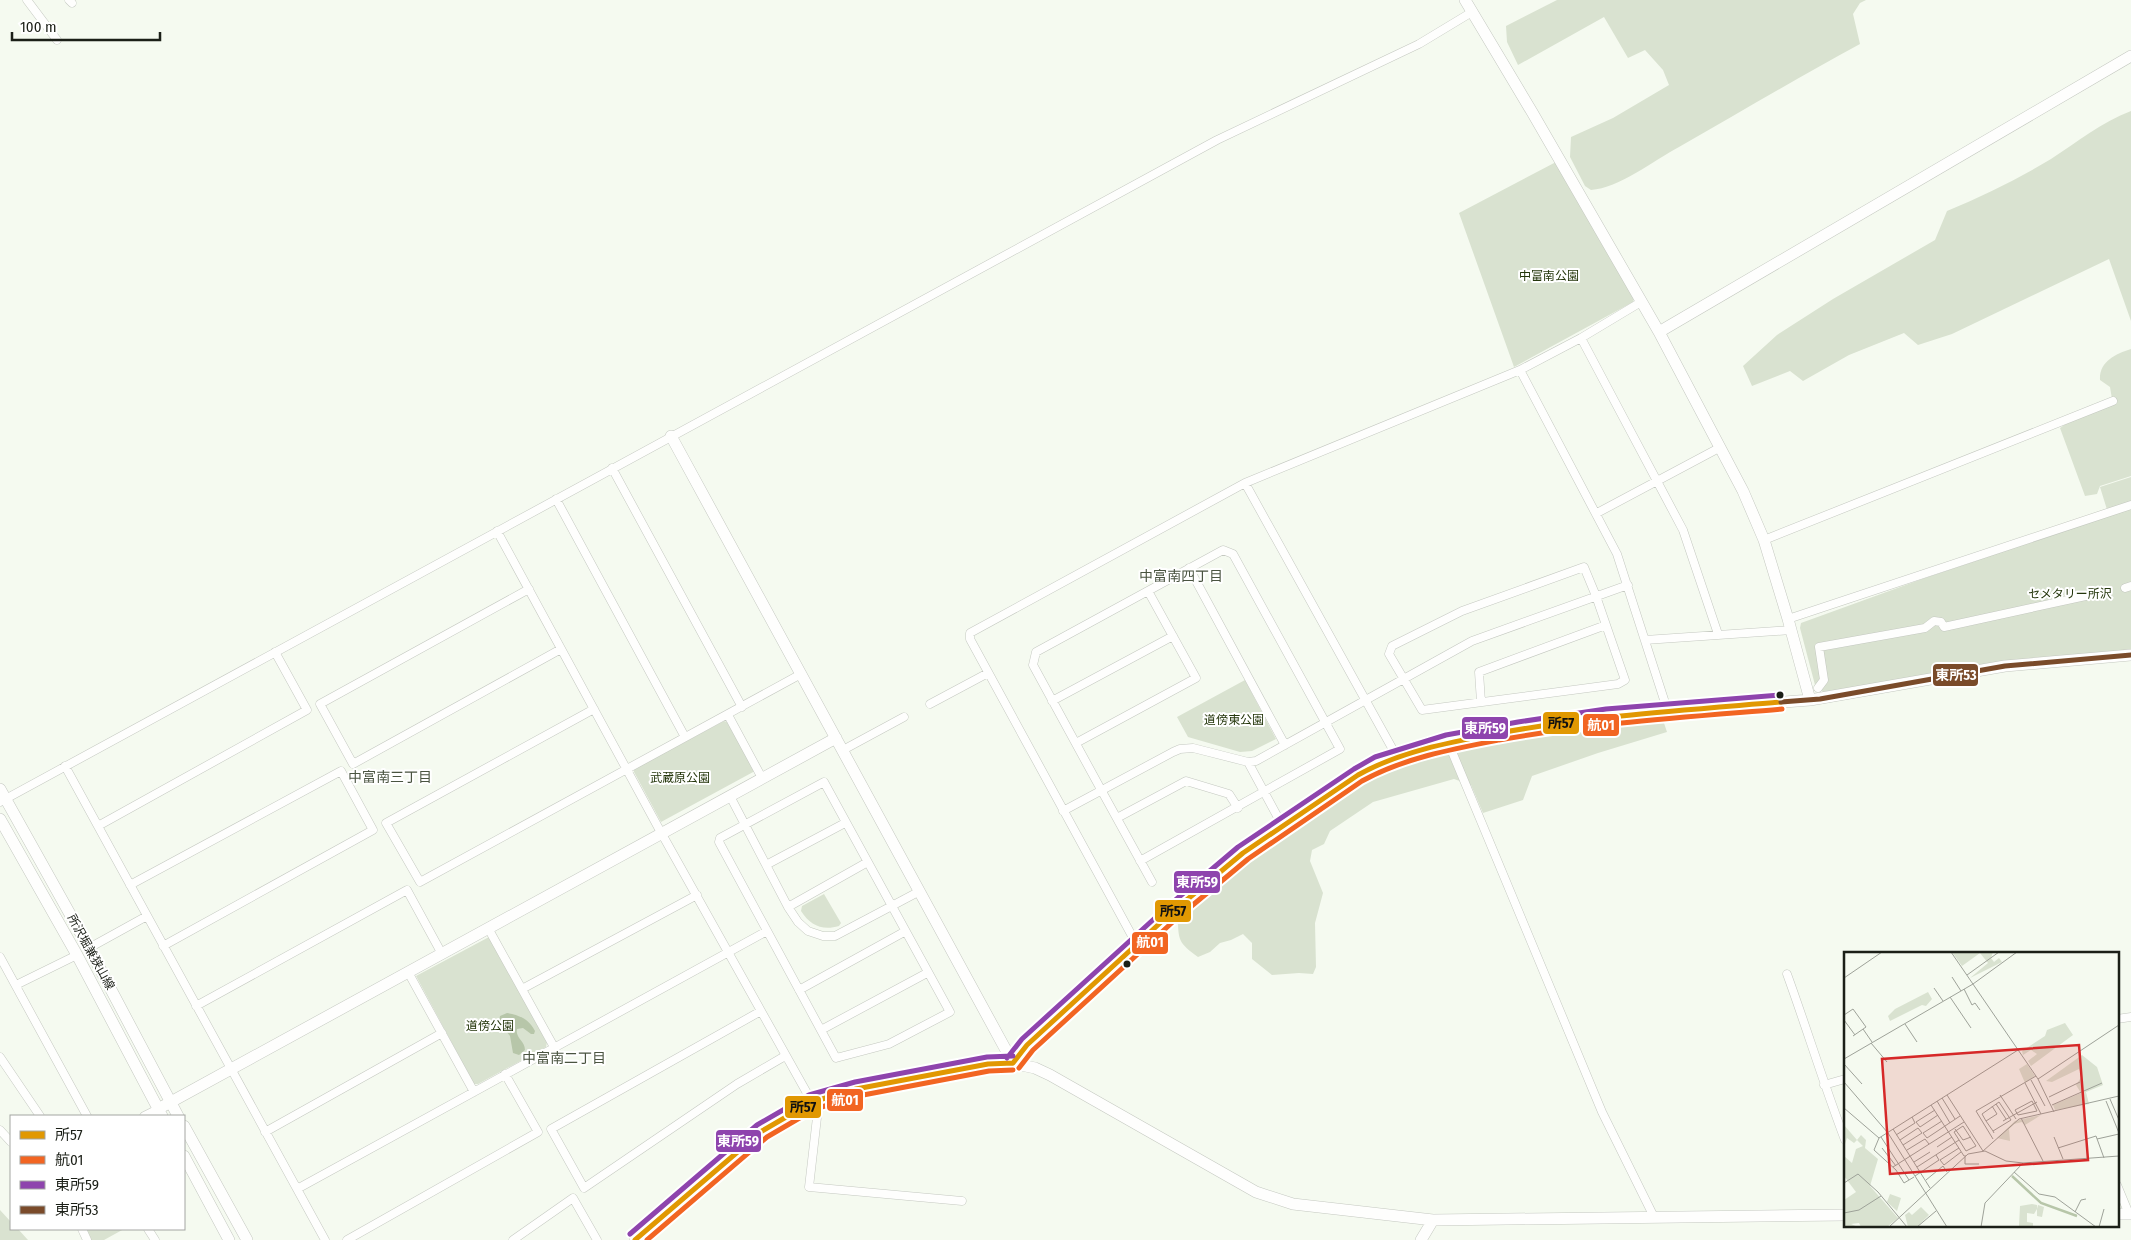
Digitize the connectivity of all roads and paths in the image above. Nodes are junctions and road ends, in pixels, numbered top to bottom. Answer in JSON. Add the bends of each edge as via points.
{"nodes":[{"id":1,"x":37,"y":0,"type":"edge"},
{"id":2,"x":1465,"y":0,"type":"edge"},
{"id":3,"x":28,"y":2,"type":"edge"},
{"id":4,"x":1472,"y":12,"type":"junction"},
{"id":5,"x":57,"y":40,"type":"dead end"},
{"id":6,"x":2131,"y":56,"type":"edge"},
{"id":7,"x":1641,"y":302,"type":"junction"},
{"id":8,"x":1659,"y":332,"type":"junction"},
{"id":9,"x":1581,"y":338,"type":"junction"},
{"id":10,"x":1520,"y":370,"type":"junction"},
{"id":11,"x":2113,"y":401,"type":"dead end"},
{"id":12,"x":671,"y":436,"type":"junction"},
{"id":13,"x":1719,"y":448,"type":"junction"},
{"id":14,"x":612,"y":468,"type":"junction"},
{"id":15,"x":1658,"y":481,"type":"junction"},
{"id":16,"x":1245,"y":483,"type":"junction"},
{"id":17,"x":556,"y":499,"type":"junction"},
{"id":18,"x":2131,"y":505,"type":"edge"},
{"id":19,"x":1597,"y":513,"type":"junction"},
{"id":20,"x":497,"y":531,"type":"junction"},
{"id":21,"x":1764,"y":540,"type":"junction"},
{"id":22,"x":1189,"y":568,"type":"junction"},
{"id":23,"x":1628,"y":585,"type":"junction"},
{"id":24,"x":529,"y":589,"type":"junction"},
{"id":25,"x":1148,"y":591,"type":"junction"},
{"id":26,"x":2104,"y":592,"type":"dead end"},
{"id":27,"x":1596,"y":596,"type":"junction"},
{"id":28,"x":1790,"y":624,"type":"junction"},
{"id":29,"x":1606,"y":625,"type":"junction"},
{"id":30,"x":1718,"y":634,"type":"junction"},
{"id":31,"x":1173,"y":636,"type":"junction"},
{"id":32,"x":1645,"y":640,"type":"junction"},
{"id":33,"x":561,"y":649,"type":"junction"},
{"id":34,"x":275,"y":652,"type":"junction"},
{"id":35,"x":2131,"y":655,"type":"edge"},
{"id":36,"x":988,"y":673,"type":"junction"},
{"id":37,"x":801,"y":674,"type":"junction"},
{"id":38,"x":1404,"y":679,"type":"junction"},
{"id":39,"x":1818,"y":688,"type":"dead end"},
{"id":40,"x":1365,"y":700,"type":"junction"},
{"id":41,"x":1810,"y":700,"type":"junction"},
{"id":42,"x":1052,"y":701,"type":"junction"},
{"id":43,"x":1481,"y":702,"type":"junction"},
{"id":44,"x":930,"y":704,"type":"dead end"},
{"id":45,"x":742,"y":707,"type":"junction"},
{"id":46,"x":594,"y":709,"type":"junction"},
{"id":47,"x":1668,"y":712,"type":"junction"},
{"id":48,"x":728,"y":715,"type":"junction"},
{"id":49,"x":904,"y":717,"type":"dead end"},
{"id":50,"x":1327,"y":722,"type":"junction"},
{"id":51,"x":685,"y":737,"type":"junction"},
{"id":52,"x":836,"y":738,"type":"junction"},
{"id":53,"x":1448,"y":742,"type":"junction"},
{"id":54,"x":1076,"y":743,"type":"junction"},
{"id":55,"x":1285,"y":745,"type":"junction"},
{"id":56,"x":843,"y":750,"type":"junction"},
{"id":57,"x":1397,"y":757,"type":"junction"},
{"id":58,"x":1248,"y":762,"type":"junction"},
{"id":59,"x":65,"y":766,"type":"junction"},
{"id":60,"x":627,"y":769,"type":"junction"},
{"id":61,"x":762,"y":778,"type":"junction"},
{"id":62,"x":1102,"y":790,"type":"junction"},
{"id":63,"x":1264,"y":792,"type":"junction"},
{"id":64,"x":730,"y":796,"type":"junction"},
{"id":65,"x":2,"y":797,"type":"edge"},
{"id":66,"x":1238,"y":808,"type":"junction"},
{"id":67,"x":1063,"y":811,"type":"junction"},
{"id":68,"x":1117,"y":818,"type":"junction"},
{"id":69,"x":0,"y":819,"type":"edge"},
{"id":70,"x":845,"y":823,"type":"junction"},
{"id":71,"x":745,"y":825,"type":"junction"},
{"id":72,"x":1282,"y":825,"type":"junction"},
{"id":73,"x":98,"y":826,"type":"junction"},
{"id":74,"x":661,"y":833,"type":"junction"},
{"id":75,"x":1140,"y":861,"type":"junction"},
{"id":76,"x":866,"y":863,"type":"junction"},
{"id":77,"x":766,"y":865,"type":"junction"},
{"id":78,"x":1152,"y":882,"type":"dead end"},
{"id":79,"x":130,"y":885,"type":"junction"},
{"id":80,"x":920,"y":891,"type":"junction"},
{"id":81,"x":697,"y":895,"type":"junction"},
{"id":82,"x":788,"y":907,"type":"junction"},
{"id":83,"x":890,"y":907,"type":"junction"},
{"id":84,"x":147,"y":916,"type":"junction"},
{"id":85,"x":488,"y":928,"type":"junction"},
{"id":86,"x":767,"y":931,"type":"junction"},
{"id":87,"x":904,"y":932,"type":"junction"},
{"id":88,"x":163,"y":946,"type":"junction"},
{"id":89,"x":1137,"y":946,"type":"junction"},
{"id":90,"x":89,"y":948,"type":"junction"},
{"id":91,"x":728,"y":953,"type":"junction"},
{"id":92,"x":77,"y":954,"type":"junction"},
{"id":93,"x":442,"y":954,"type":"junction"},
{"id":94,"x":0,"y":956,"type":"edge"},
{"id":95,"x":408,"y":972,"type":"junction"},
{"id":96,"x":927,"y":973,"type":"junction"},
{"id":97,"x":1787,"y":974,"type":"dead end"},
{"id":98,"x":16,"y":986,"type":"junction"},
{"id":99,"x":522,"y":989,"type":"junction"},
{"id":100,"x":799,"y":990,"type":"junction"},
{"id":101,"x":196,"y":1006,"type":"junction"},
{"id":102,"x":761,"y":1011,"type":"junction"},
{"id":103,"x":2131,"y":1017,"type":"edge"},
{"id":104,"x":2118,"y":1019,"type":"edge"},
{"id":105,"x":821,"y":1030,"type":"junction"},
{"id":106,"x":442,"y":1033,"type":"junction"},
{"id":107,"x":554,"y":1047,"type":"junction"},
{"id":108,"x":785,"y":1056,"type":"junction"},
{"id":109,"x":0,"y":1057,"type":"edge"},
{"id":110,"x":1013,"y":1063,"type":"junction"},
{"id":111,"x":230,"y":1069,"type":"junction"},
{"id":112,"x":505,"y":1074,"type":"junction"},
{"id":113,"x":1844,"y":1079,"type":"edge"},
{"id":114,"x":1824,"y":1085,"type":"junction"},
{"id":115,"x":474,"y":1092,"type":"junction"},
{"id":116,"x":815,"y":1101,"type":"junction"},
{"id":117,"x":171,"y":1102,"type":"junction"},
{"id":118,"x":160,"y":1112,"type":"edge"},
{"id":119,"x":39,"y":1115,"type":"edge"},
{"id":120,"x":86,"y":1115,"type":"edge"},
{"id":121,"x":178,"y":1115,"type":"edge"},
{"id":122,"x":185,"y":1128,"type":"edge"},
{"id":123,"x":0,"y":1130,"type":"edge"},
{"id":124,"x":265,"y":1132,"type":"junction"},
{"id":125,"x":1844,"y":1137,"type":"edge"},
{"id":126,"x":10,"y":1141,"type":"edge"},
{"id":127,"x":185,"y":1158,"type":"edge"},
{"id":128,"x":2118,"y":1188,"type":"edge"},
{"id":129,"x":296,"y":1189,"type":"junction"},
{"id":130,"x":962,"y":1201,"type":"dead end"},
{"id":131,"x":2126,"y":1214,"type":"edge"},
{"id":132,"x":1844,"y":1215,"type":"edge"},
{"id":133,"x":1654,"y":1217,"type":"junction"},
{"id":134,"x":1432,"y":1220,"type":"junction"},
{"id":135,"x":229,"y":1240,"type":"edge"},
{"id":136,"x":247,"y":1240,"type":"edge"},
{"id":137,"x":325,"y":1240,"type":"edge"},
{"id":138,"x":347,"y":1240,"type":"edge"},
{"id":139,"x":513,"y":1240,"type":"edge"},
{"id":140,"x":597,"y":1240,"type":"edge"},
{"id":141,"x":635,"y":1240,"type":"edge"},
{"id":142,"x":1421,"y":1240,"type":"edge"}],
"edges":[{"from":1,"to":3,"type":"street"},
{"from":2,"to":4,"type":"street"},
{"from":3,"to":5,"type":"street"},
{"from":4,"to":7,"type":"street"},
{"from":4,"to":12,"type":"street","via":[[1419,44],[1217,140]]},
{"from":6,"to":8,"type":"street"},
{"from":7,"to":8,"type":"street"},
{"from":7,"to":9,"type":"street"},
{"from":8,"to":13,"type":"street"},
{"from":9,"to":10,"type":"street"},
{"from":9,"to":15,"type":"street"},
{"from":10,"to":16,"type":"street"},
{"from":10,"to":19,"type":"street"},
{"from":11,"to":21,"type":"street"},
{"from":12,"to":14,"type":"street"},
{"from":12,"to":37,"type":"street"},
{"from":13,"to":15,"type":"street"},
{"from":13,"to":21,"type":"street","via":[[1743,491]]},
{"from":14,"to":17,"type":"street"},
{"from":14,"to":45,"type":"street"},
{"from":15,"to":19,"type":"street"},
{"from":15,"to":30,"type":"street","via":[[1684,530]]},
{"from":16,"to":36,"type":"street","via":[[970,633]]},
{"from":16,"to":40,"type":"street"},
{"from":17,"to":20,"type":"street"},
{"from":17,"to":51,"type":"street"},
{"from":18,"to":28,"type":"street"},
{"from":19,"to":23,"type":"street"},
{"from":20,"to":24,"type":"street"},
{"from":20,"to":34,"type":"street"},
{"from":21,"to":28,"type":"street"},
{"from":22,"to":25,"type":"street"},
{"from":22,"to":50,"type":"street","via":[[1223,550],[1234,554]]},
{"from":22,"to":55,"type":"street"},
{"from":23,"to":27,"type":"street"},
{"from":23,"to":32,"type":"street"},
{"from":24,"to":33,"type":"street"},
{"from":24,"to":33,"type":"street","via":[[320,704],[353,764]]},
{"from":25,"to":31,"type":"street"},
{"from":25,"to":42,"type":"street","via":[[1036,652],[1033,665]]},
{"from":26,"to":39,"type":"street","via":[[1944,627],[1941,622],[1934,621],[1925,628],[1819,646],[1824,680]]},
{"from":27,"to":29,"type":"street"},
{"from":27,"to":38,"type":"street","via":[[1472,641]]},
{"from":27,"to":38,"type":"street","via":[[1584,566],[1462,611],[1392,646],[1389,654]]},
{"from":28,"to":30,"type":"street"},
{"from":28,"to":41,"type":"street"},
{"from":29,"to":43,"type":"street","via":[[1479,672]]},
{"from":29,"to":43,"type":"street","via":[[1625,680],[1618,684]]},
{"from":30,"to":32,"type":"street"},
{"from":31,"to":42,"type":"street"},
{"from":31,"to":54,"type":"street","via":[[1196,678]]},
{"from":32,"to":47,"type":"street"},
{"from":33,"to":46,"type":"street"},
{"from":34,"to":59,"type":"street"},
{"from":34,"to":73,"type":"street","via":[[307,710]]},
{"from":35,"to":41,"type":"street","via":[[2005,666]]},
{"from":36,"to":44,"type":"street"},
{"from":36,"to":67,"type":"street"},
{"from":37,"to":45,"type":"street"},
{"from":37,"to":52,"type":"street"},
{"from":38,"to":40,"type":"street"},
{"from":38,"to":43,"type":"street","via":[[1422,710]]},
{"from":40,"to":50,"type":"street"},
{"from":40,"to":57,"type":"street"},
{"from":41,"to":47,"type":"street"},
{"from":42,"to":54,"type":"street"},
{"from":45,"to":48,"type":"street"},
{"from":46,"to":60,"type":"street"},
{"from":46,"to":60,"type":"street","via":[[386,823],[420,882]]},
{"from":47,"to":53,"type":"street","via":[[1607,716]]},
{"from":48,"to":51,"type":"street"},
{"from":48,"to":61,"type":"street"},
{"from":49,"to":56,"type":"street"},
{"from":50,"to":55,"type":"street"},
{"from":50,"to":63,"type":"street","via":[[1340,749]]},
{"from":51,"to":60,"type":"street"},
{"from":52,"to":56,"type":"street"},
{"from":52,"to":61,"type":"street"},
{"from":53,"to":57,"type":"street"},
{"from":53,"to":133,"type":"street","via":[[1602,1112]]},
{"from":54,"to":62,"type":"street"},
{"from":55,"to":58,"type":"street"},
{"from":56,"to":80,"type":"street"},
{"from":57,"to":72,"type":"street","via":[[1358,774]]},
{"from":58,"to":62,"type":"street","via":[[1193,748],[1180,749]]},
{"from":58,"to":63,"type":"street"},
{"from":59,"to":65,"type":"street"},
{"from":59,"to":73,"type":"street"},
{"from":60,"to":74,"type":"street"},
{"from":61,"to":64,"type":"street"},
{"from":62,"to":67,"type":"street"},
{"from":62,"to":68,"type":"street"},
{"from":63,"to":66,"type":"street"},
{"from":63,"to":72,"type":"street"},
{"from":64,"to":71,"type":"street"},
{"from":64,"to":74,"type":"street"},
{"from":65,"to":90,"type":"street","name":"所沢堀兼狭山線"},
{"from":66,"to":68,"type":"street","via":[[1229,794],[1186,781]]},
{"from":66,"to":75,"type":"street"},
{"from":67,"to":89,"type":"street"},
{"from":68,"to":75,"type":"street"},
{"from":69,"to":92,"type":"street","name":"所沢堀兼狭山線"},
{"from":70,"to":71,"type":"street","via":[[824,782]]},
{"from":70,"to":76,"type":"street"},
{"from":70,"to":77,"type":"street"},
{"from":71,"to":77,"type":"street"},
{"from":71,"to":86,"type":"street","via":[[720,838],[719,842]]},
{"from":72,"to":89,"type":"street","via":[[1207,881]]},
{"from":73,"to":79,"type":"street"},
{"from":74,"to":81,"type":"street"},
{"from":74,"to":85,"type":"street"},
{"from":75,"to":78,"type":"street"},
{"from":76,"to":82,"type":"street"},
{"from":76,"to":83,"type":"street"},
{"from":77,"to":82,"type":"street"},
{"from":79,"to":84,"type":"street"},
{"from":79,"to":88,"type":"street","via":[[341,770],[373,830]]},
{"from":80,"to":83,"type":"street"},
{"from":80,"to":110,"type":"street"},
{"from":81,"to":91,"type":"street"},
{"from":81,"to":99,"type":"street"},
{"from":82,"to":83,"type":"street","via":[[808,931],[830,936],[842,933]]},
{"from":83,"to":87,"type":"street"},
{"from":84,"to":88,"type":"street"},
{"from":84,"to":90,"type":"street"},
{"from":85,"to":93,"type":"street"},
{"from":85,"to":99,"type":"street"},
{"from":86,"to":91,"type":"street"},
{"from":86,"to":100,"type":"street"},
{"from":87,"to":96,"type":"street"},
{"from":87,"to":100,"type":"street"},
{"from":88,"to":101,"type":"street"},
{"from":89,"to":110,"type":"street","via":[[1027,1044]]},
{"from":90,"to":117,"type":"street","name":"所沢堀兼狭山線"},
{"from":91,"to":102,"type":"street"},
{"from":91,"to":107,"type":"street"},
{"from":92,"to":98,"type":"street"},
{"from":92,"to":118,"type":"street","name":"所沢堀兼狭山線"},
{"from":93,"to":95,"type":"street"},
{"from":93,"to":101,"type":"street","via":[[406,890]]},
{"from":94,"to":98,"type":"street"},
{"from":95,"to":106,"type":"street"},
{"from":95,"to":111,"type":"street"},
{"from":96,"to":105,"type":"street"},
{"from":96,"to":105,"type":"street","via":[[950,1012],[889,1044],[836,1058]]},
{"from":97,"to":114,"type":"street"},
{"from":98,"to":120,"type":"street"},
{"from":99,"to":107,"type":"street"},
{"from":100,"to":105,"type":"street"},
{"from":101,"to":111,"type":"street"},
{"from":102,"to":108,"type":"street"},
{"from":102,"to":108,"type":"street","via":[[551,1128],[584,1188],[737,1084]]},
{"from":103,"to":104,"type":"street"},
{"from":106,"to":115,"type":"street"},
{"from":106,"to":124,"type":"street"},
{"from":107,"to":112,"type":"street"},
{"from":108,"to":116,"type":"street"},
{"from":109,"to":119,"type":"street"},
{"from":110,"to":116,"type":"street","via":[[988,1064],[856,1089]]},
{"from":110,"to":134,"type":"street","via":[[1050,1075],[1256,1192],[1293,1204]]},
{"from":111,"to":117,"type":"street"},
{"from":111,"to":124,"type":"street"},
{"from":112,"to":115,"type":"street"},
{"from":112,"to":138,"type":"street","via":[[538,1132]]},
{"from":113,"to":114,"type":"street"},
{"from":114,"to":125,"type":"street"},
{"from":115,"to":129,"type":"street"},
{"from":116,"to":130,"type":"street","via":[[809,1187]]},
{"from":116,"to":141,"type":"street","via":[[762,1131]]},
{"from":117,"to":118,"type":"street"},
{"from":117,"to":121,"type":"street","name":"所沢堀兼狭山線"},
{"from":122,"to":136,"type":"street"},
{"from":123,"to":126,"type":"street"},
{"from":124,"to":129,"type":"street"},
{"from":127,"to":135,"type":"street"},
{"from":128,"to":131,"type":"street"},
{"from":129,"to":137,"type":"street"},
{"from":132,"to":133,"type":"street"},
{"from":133,"to":134,"type":"street"},
{"from":134,"to":142,"type":"street"},
{"from":139,"to":140,"type":"street","via":[[573,1198]]}]}
